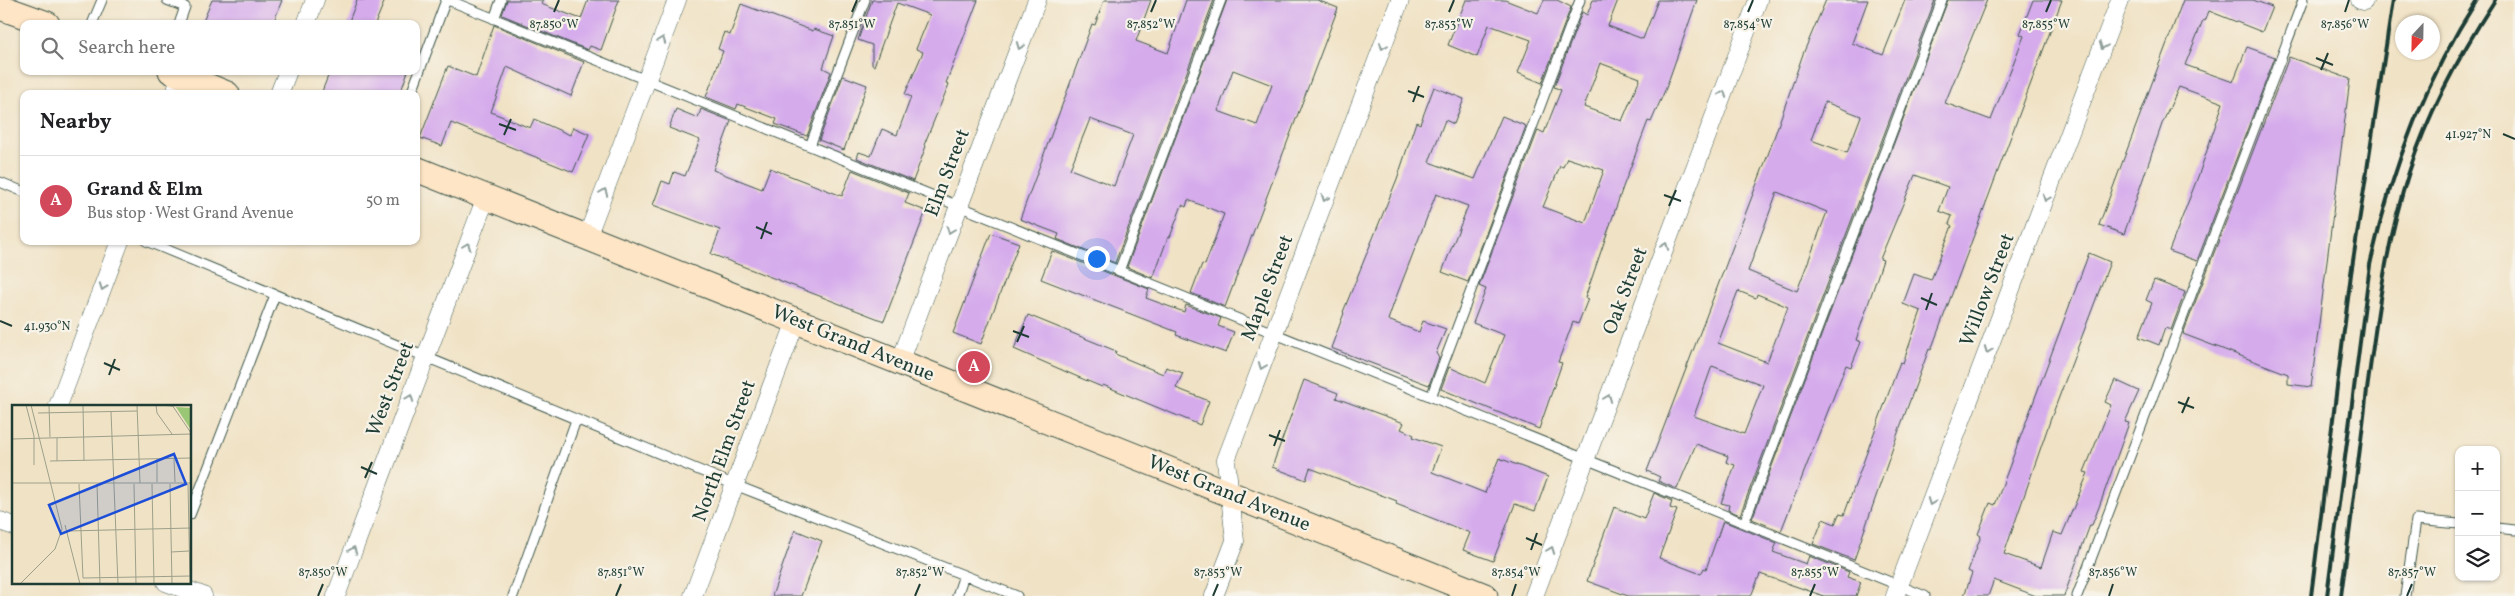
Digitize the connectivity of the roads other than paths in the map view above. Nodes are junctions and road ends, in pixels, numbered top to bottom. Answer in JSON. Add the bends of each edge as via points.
{"nodes":[{"id":1,"x":102,"y":0,"type":"edge"},
{"id":2,"x":167,"y":0,"type":"edge"},
{"id":3,"x":315,"y":0,"type":"edge"},
{"id":4,"x":447,"y":0,"type":"edge"},
{"id":5,"x":501,"y":0,"type":"edge"},
{"id":6,"x":678,"y":0,"type":"edge"},
{"id":7,"x":865,"y":0,"type":"edge"},
{"id":8,"x":1037,"y":0,"type":"edge"},
{"id":9,"x":1220,"y":0,"type":"edge"},
{"id":10,"x":1400,"y":0,"type":"edge"},
{"id":11,"x":1580,"y":0,"type":"edge"},
{"id":12,"x":1758,"y":0,"type":"edge"},
{"id":13,"x":1942,"y":0,"type":"edge"},
{"id":14,"x":2120,"y":0,"type":"edge"},
{"id":15,"x":2303,"y":0,"type":"edge"},
{"id":16,"x":0,"y":7,"type":"edge"},
{"id":17,"x":494,"y":19,"type":"junction"},
{"id":18,"x":36,"y":20,"type":"edge"},
{"id":19,"x":94,"y":20,"type":"edge"},
{"id":20,"x":180,"y":20,"type":"edge"},
{"id":21,"x":308,"y":20,"type":"edge"},
{"id":22,"x":420,"y":70,"type":"edge"},
{"id":23,"x":286,"y":75,"type":"edge"},
{"id":24,"x":418,"y":75,"type":"edge"},
{"id":25,"x":176,"y":80,"type":"edge"},
{"id":26,"x":647,"y":80,"type":"junction"},
{"id":27,"x":212,"y":90,"type":"edge"},
{"id":28,"x":281,"y":90,"type":"edge"},
{"id":29,"x":413,"y":90,"type":"edge"},
{"id":30,"x":810,"y":146,"type":"junction"},
{"id":31,"x":420,"y":171,"type":"edge"},
{"id":32,"x":0,"y":182,"type":"edge"},
{"id":33,"x":20,"y":190,"type":"edge"},
{"id":34,"x":486,"y":197,"type":"junction"},
{"id":35,"x":959,"y":206,"type":"junction"},
{"id":36,"x":587,"y":237,"type":"junction"},
{"id":37,"x":118,"y":245,"type":"edge"},
{"id":38,"x":156,"y":245,"type":"edge"},
{"id":39,"x":1118,"y":270,"type":"junction"},
{"id":40,"x":275,"y":295,"type":"junction"},
{"id":41,"x":796,"y":321,"type":"junction"},
{"id":42,"x":1274,"y":333,"type":"junction"},
{"id":43,"x":425,"y":358,"type":"junction"},
{"id":44,"x":900,"y":362,"type":"junction"},
{"id":45,"x":1431,"y":397,"type":"junction"},
{"id":46,"x":58,"y":405,"type":"edge"},
{"id":47,"x":576,"y":420,"type":"junction"},
{"id":48,"x":1585,"y":459,"type":"junction"},
{"id":49,"x":735,"y":485,"type":"junction"},
{"id":50,"x":1232,"y":495,"type":"junction"},
{"id":51,"x":191,"y":512,"type":"edge"},
{"id":52,"x":0,"y":521,"type":"edge"},
{"id":53,"x":1744,"y":523,"type":"junction"},
{"id":54,"x":2455,"y":524,"type":"edge"},
{"id":55,"x":12,"y":525,"type":"edge"},
{"id":56,"x":2500,"y":528,"type":"edge"},
{"id":57,"x":2515,"y":530,"type":"edge"},
{"id":58,"x":964,"y":575,"type":"junction"},
{"id":59,"x":171,"y":584,"type":"edge"},
{"id":60,"x":1897,"y":591,"type":"edge"},
{"id":61,"x":203,"y":596,"type":"edge"},
{"id":62,"x":336,"y":596,"type":"edge"},
{"id":63,"x":513,"y":596,"type":"edge"},
{"id":64,"x":694,"y":596,"type":"edge"},
{"id":65,"x":957,"y":596,"type":"edge"},
{"id":66,"x":1017,"y":596,"type":"edge"},
{"id":67,"x":1214,"y":596,"type":"edge"},
{"id":68,"x":1485,"y":596,"type":"edge"},
{"id":69,"x":1534,"y":596,"type":"edge"},
{"id":70,"x":1925,"y":596,"type":"edge"},
{"id":71,"x":2077,"y":596,"type":"edge"},
{"id":72,"x":2405,"y":596,"type":"edge"}],
"edges":[{"from":1,"to":19,"type":"lane"},
{"from":2,"to":20,"type":"lane","via":[[185,7]]},
{"from":3,"to":21,"type":"street"},
{"from":4,"to":17,"type":"lane"},
{"from":4,"to":22,"type":"lane"},
{"from":5,"to":17,"type":"lane"},
{"from":26,"to":6,"type":"street","one_way":true},
{"from":7,"to":30,"type":"lane"},
{"from":8,"to":35,"type":"street","name":"Elm Street","one_way":true},
{"from":9,"to":39,"type":"lane"},
{"from":10,"to":42,"type":"street","name":"Maple Street","one_way":true},
{"from":11,"to":45,"type":"lane"},
{"from":48,"to":12,"type":"street","name":"Oak Street","one_way":true},
{"from":13,"to":53,"type":"lane"},
{"from":14,"to":60,"type":"street","name":"Willow Street","one_way":true},
{"from":15,"to":71,"type":"lane"},
{"from":16,"to":18,"type":"main road"},
{"from":17,"to":26,"type":"lane"},
{"from":23,"to":28,"type":"street"},
{"from":24,"to":29,"type":"lane"},
{"from":25,"to":27,"type":"main road"},
{"from":26,"to":30,"type":"lane"},
{"from":36,"to":26,"type":"street","one_way":true},
{"from":30,"to":35,"type":"lane"},
{"from":31,"to":34,"type":"main road","name":"West Grand Avenue"},
{"from":32,"to":33,"type":"lane"},
{"from":34,"to":36,"type":"main road","name":"West Grand Avenue"},
{"from":43,"to":34,"type":"street","name":"West Street","one_way":true},
{"from":35,"to":39,"type":"lane"},
{"from":35,"to":44,"type":"street","name":"Elm Street","one_way":true},
{"from":36,"to":41,"type":"main road","name":"West Grand Avenue"},
{"from":37,"to":46,"type":"street","one_way":true},
{"from":38,"to":40,"type":"lane"},
{"from":39,"to":42,"type":"lane"},
{"from":40,"to":43,"type":"lane"},
{"from":40,"to":51,"type":"lane"},
{"from":41,"to":44,"type":"main road","name":"West Grand Avenue"},
{"from":41,"to":49,"type":"street","name":"North Elm Street"},
{"from":42,"to":45,"type":"lane"},
{"from":42,"to":50,"type":"street","name":"Maple Street","one_way":true,"via":[[1226,460]]},
{"from":43,"to":47,"type":"lane"},
{"from":62,"to":43,"type":"street","name":"West Street","one_way":true},
{"from":44,"to":50,"type":"main road","name":"West Grand Avenue"},
{"from":45,"to":48,"type":"lane"},
{"from":47,"to":49,"type":"lane"},
{"from":47,"to":63,"type":"lane"},
{"from":48,"to":53,"type":"lane"},
{"from":69,"to":48,"type":"street","name":"Oak Street","one_way":true},
{"from":49,"to":58,"type":"lane"},
{"from":49,"to":64,"type":"street","name":"North Elm Street"},
{"from":50,"to":67,"type":"street","name":"Maple Street","via":[[1235,542]]},
{"from":50,"to":68,"type":"main road","name":"West Grand Avenue"},
{"from":52,"to":55,"type":"street"},
{"from":53,"to":60,"type":"lane"},
{"from":54,"to":72,"type":"lane","via":[[2416,520]]},
{"from":56,"to":57,"type":"lane"},
{"from":58,"to":65,"type":"lane"},
{"from":58,"to":66,"type":"lane"},
{"from":59,"to":61,"type":"street"},
{"from":60,"to":70,"type":"lane"}]}
